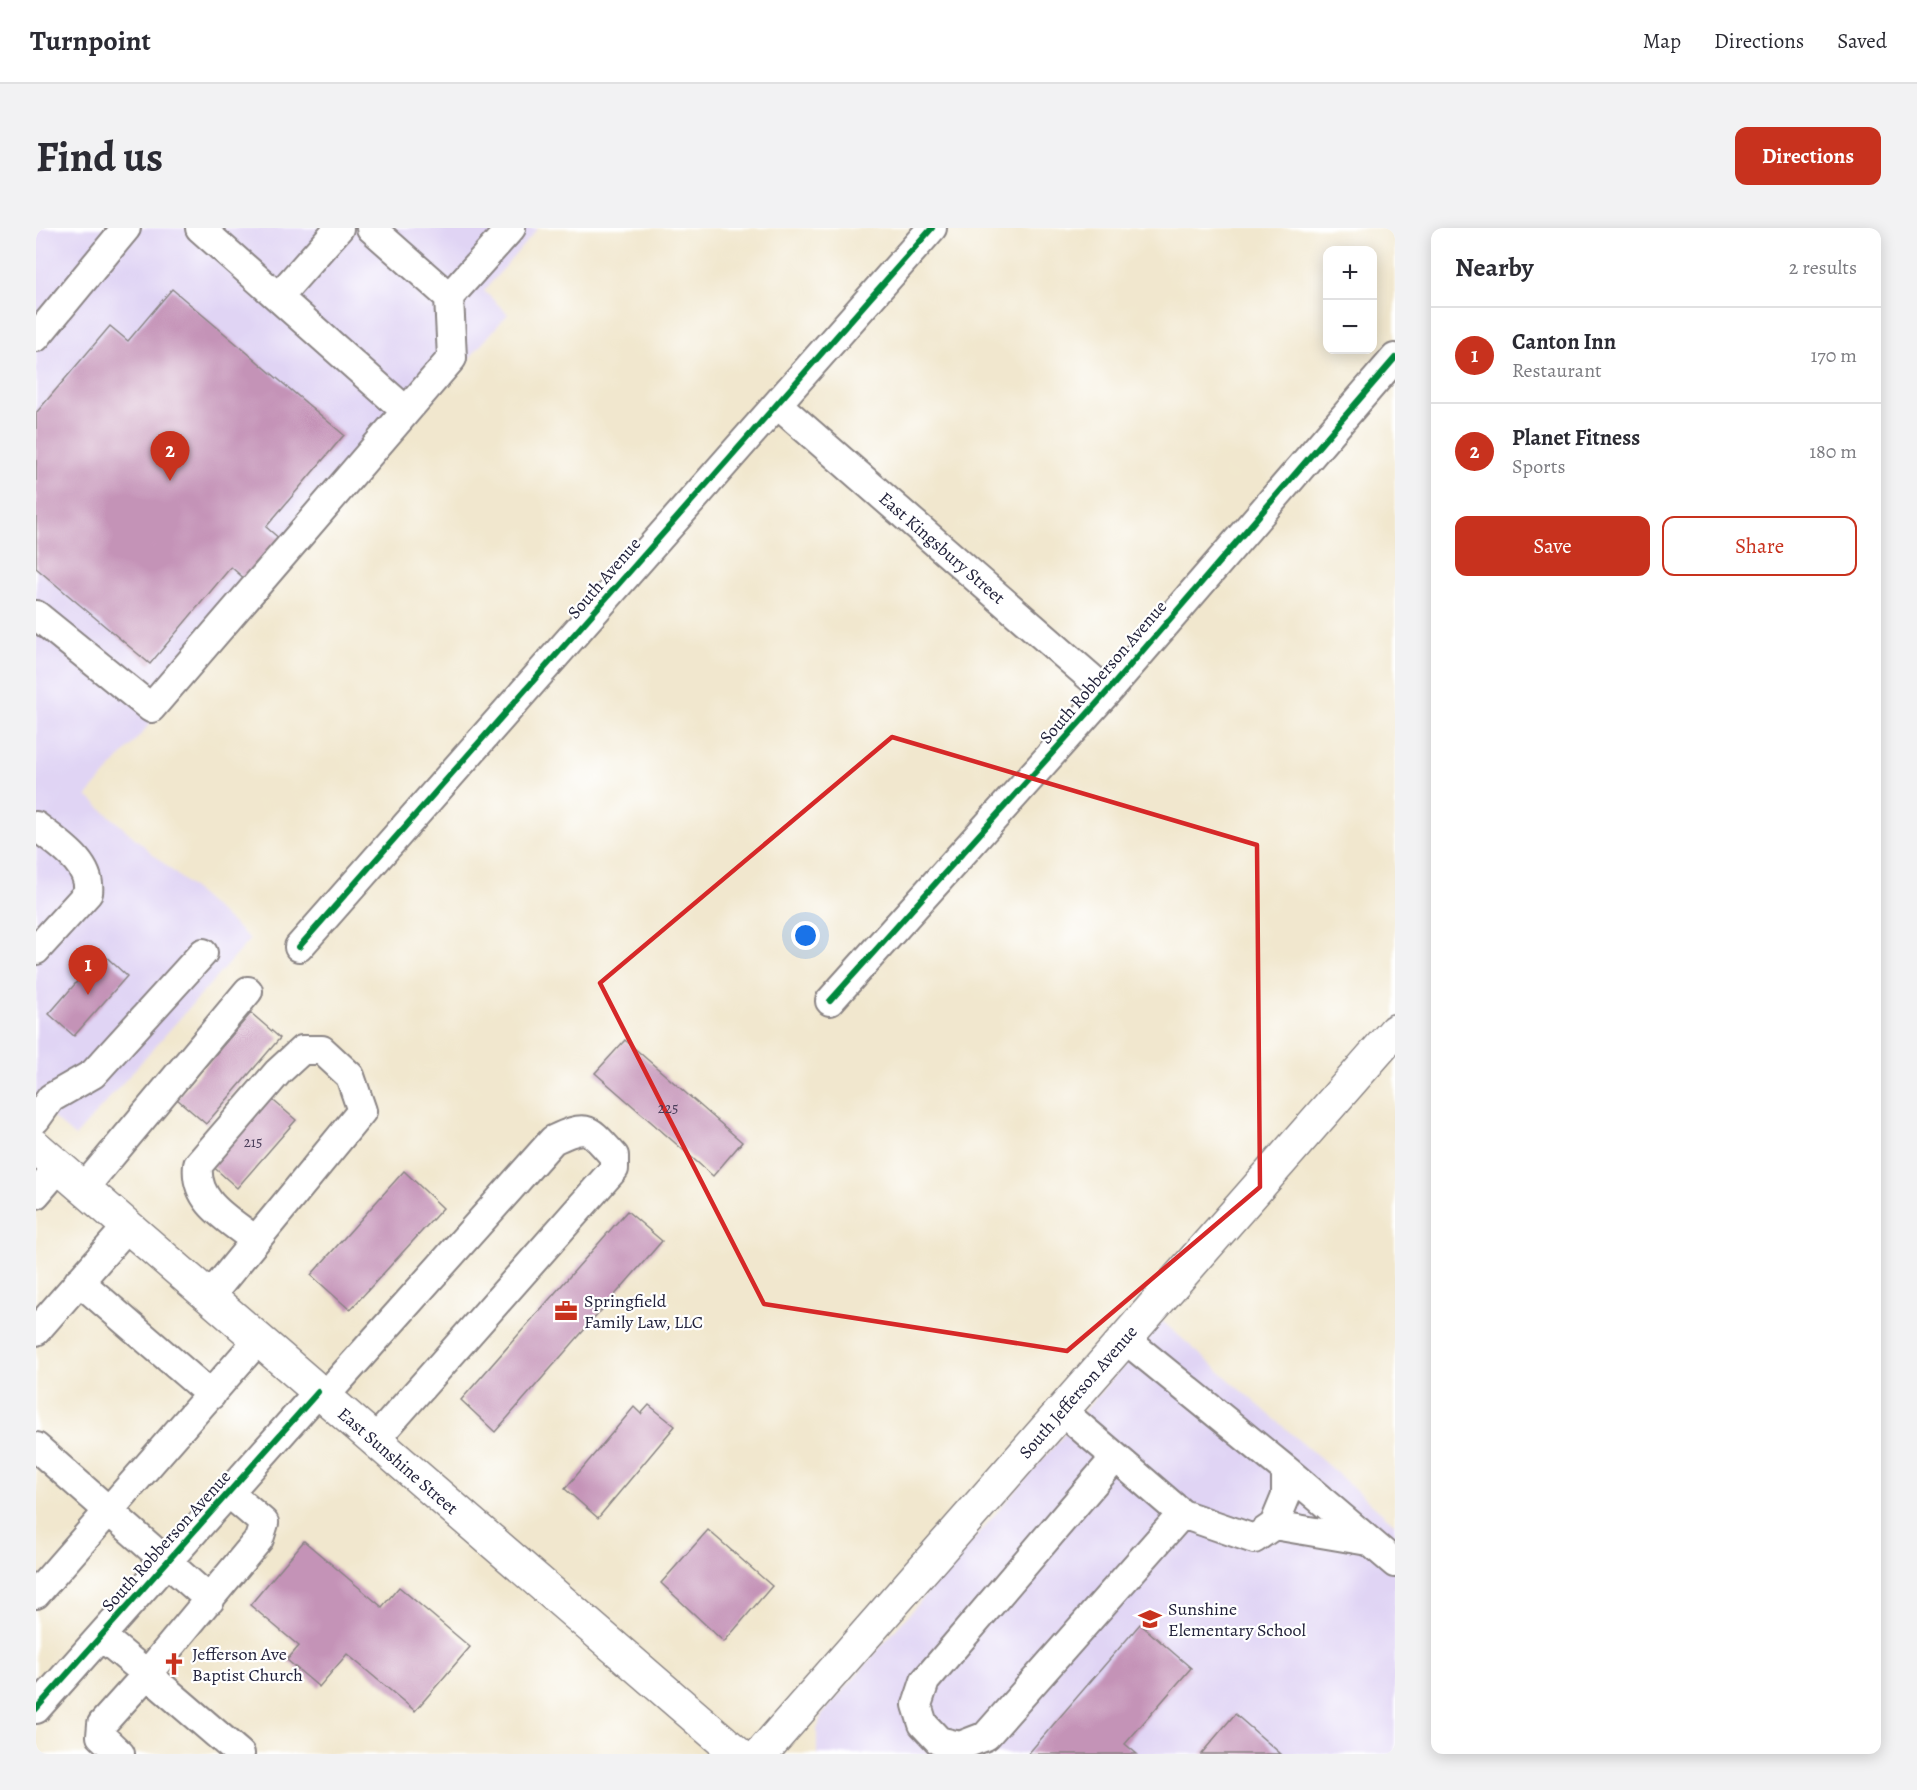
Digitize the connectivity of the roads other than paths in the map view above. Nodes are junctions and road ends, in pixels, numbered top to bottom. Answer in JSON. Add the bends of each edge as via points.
{"nodes":[{"id":1,"x":126,"y":228,"type":"edge"},
{"id":2,"x":200,"y":228,"type":"edge"},
{"id":3,"x":339,"y":228,"type":"edge"},
{"id":4,"x":371,"y":228,"type":"edge"},
{"id":5,"x":511,"y":228,"type":"edge"},
{"id":6,"x":932,"y":228,"type":"edge"},
{"id":7,"x":278,"y":297,"type":"junction"},
{"id":8,"x":450,"y":297,"type":"junction"},
{"id":9,"x":36,"y":337,"type":"edge"},
{"id":10,"x":1395,"y":358,"type":"edge"},
{"id":11,"x":777,"y":404,"type":"junction"},
{"id":12,"x":406,"y":411,"type":"junction"},
{"id":13,"x":36,"y":615,"type":"edge"},
{"id":14,"x":1107,"y":692,"type":"junction"},
{"id":15,"x":36,"y":826,"type":"edge"},
{"id":16,"x":299,"y":947,"type":"dead end"},
{"id":17,"x":36,"y":950,"type":"edge"},
{"id":18,"x":203,"y":953,"type":"dead end"},
{"id":19,"x":248,"y":991,"type":"dead end"},
{"id":20,"x":830,"y":1001,"type":"dead end"},
{"id":21,"x":1395,"y":1031,"type":"edge"},
{"id":22,"x":36,"y":1119,"type":"edge"},
{"id":23,"x":48,"y":1157,"type":"edge"},
{"id":24,"x":84,"y":1188,"type":"junction"},
{"id":25,"x":36,"y":1194,"type":"edge"},
{"id":26,"x":128,"y":1226,"type":"junction"},
{"id":27,"x":254,"y":1239,"type":"junction"},
{"id":28,"x":79,"y":1281,"type":"junction"},
{"id":29,"x":210,"y":1296,"type":"junction"},
{"id":30,"x":36,"y":1331,"type":"edge"},
{"id":31,"x":1125,"y":1338,"type":"junction"},
{"id":32,"x":258,"y":1340,"type":"junction"},
{"id":33,"x":211,"y":1395,"type":"junction"},
{"id":34,"x":321,"y":1395,"type":"junction"},
{"id":35,"x":1062,"y":1411,"type":"junction"},
{"id":36,"x":374,"y":1441,"type":"junction"},
{"id":37,"x":36,"y":1447,"type":"edge"},
{"id":38,"x":1115,"y":1458,"type":"junction"},
{"id":39,"x":1286,"y":1470,"type":"junction"},
{"id":40,"x":229,"y":1493,"type":"junction"},
{"id":41,"x":108,"y":1512,"type":"junction"},
{"id":42,"x":1182,"y":1514,"type":"junction"},
{"id":43,"x":1274,"y":1525,"type":"junction"},
{"id":44,"x":1370,"y":1541,"type":"junction"},
{"id":45,"x":166,"y":1563,"type":"junction"},
{"id":46,"x":1395,"y":1563,"type":"edge"},
{"id":47,"x":36,"y":1594,"type":"edge"},
{"id":48,"x":210,"y":1600,"type":"junction"},
{"id":49,"x":101,"y":1636,"type":"junction"},
{"id":50,"x":147,"y":1674,"type":"junction"},
{"id":51,"x":36,"y":1709,"type":"edge"},
{"id":52,"x":120,"y":1754,"type":"edge"},
{"id":53,"x":240,"y":1754,"type":"edge"},
{"id":54,"x":738,"y":1754,"type":"edge"},
{"id":55,"x":761,"y":1754,"type":"edge"}],
"edges":[{"from":1,"to":9,"type":"street"},
{"from":2,"to":7,"type":"street"},
{"from":3,"to":7,"type":"street"},
{"from":4,"to":8,"type":"street"},
{"from":5,"to":8,"type":"street"},
{"from":6,"to":11,"type":"street","name":"South Avenue"},
{"from":7,"to":12,"type":"street"},
{"from":8,"to":12,"type":"street","via":[[452,358]]},
{"from":10,"to":14,"type":"street","name":"South Robberson Avenue"},
{"from":11,"to":14,"type":"street","name":"East Kingsbury Street"},
{"from":11,"to":16,"type":"street","name":"South Avenue"},
{"from":12,"to":13,"type":"street","via":[[151,708]]},
{"from":14,"to":20,"type":"street","name":"South Robberson Avenue"},
{"from":15,"to":17,"type":"street","via":[[82,866],[90,880],[88,893]]},
{"from":18,"to":22,"type":"street","via":[[93,1074],[51,1098]]},
{"from":19,"to":24,"type":"street"},
{"from":21,"to":31,"type":"main road","name":"South Jefferson Avenue"},
{"from":23,"to":24,"type":"main road","name":"East Sunshine Street"},
{"from":23,"to":25,"type":"street"},
{"from":24,"to":26,"type":"main road","name":"East Sunshine Street"},
{"from":26,"to":28,"type":"street"},
{"from":26,"to":29,"type":"main road","name":"East Sunshine Street"},
{"from":27,"to":27,"type":"street","via":[[212,1207],[196,1182],[198,1165],[278,1072],[302,1050],[322,1050],[350,1076],[362,1110]]},
{"from":27,"to":29,"type":"street"},
{"from":28,"to":30,"type":"street"},
{"from":28,"to":33,"type":"street"},
{"from":29,"to":32,"type":"main road","name":"East Sunshine Street"},
{"from":31,"to":35,"type":"main road","name":"South Jefferson Avenue"},
{"from":31,"to":39,"type":"street"},
{"from":32,"to":33,"type":"street"},
{"from":32,"to":34,"type":"main road","name":"East Sunshine Street"},
{"from":33,"to":41,"type":"street"},
{"from":34,"to":36,"type":"main road","name":"East Sunshine Street"},
{"from":34,"to":36,"type":"street","name":"South Robberson Avenue","via":[[553,1140],[576,1129],[591,1131],[614,1156],[614,1169]]},
{"from":34,"to":40,"type":"street","name":"South Robberson Avenue"},
{"from":35,"to":38,"type":"street"},
{"from":35,"to":55,"type":"main road","name":"South Jefferson Avenue"},
{"from":36,"to":54,"type":"main road","name":"East Sunshine Street"},
{"from":37,"to":41,"type":"street"},
{"from":38,"to":42,"type":"street"},
{"from":38,"to":42,"type":"street","via":[[925,1681],[917,1705],[923,1724],[939,1741],[960,1746],[986,1737]]},
{"from":39,"to":43,"type":"street","via":[[1286,1496]]},
{"from":39,"to":44,"type":"street"},
{"from":40,"to":45,"type":"street","name":"South Robberson Avenue"},
{"from":40,"to":48,"type":"street","via":[[264,1523],[264,1530]]},
{"from":41,"to":45,"type":"street"},
{"from":41,"to":47,"type":"street"},
{"from":42,"to":43,"type":"street","via":[[1254,1539]]},
{"from":43,"to":44,"type":"street"},
{"from":44,"to":46,"type":"street"},
{"from":45,"to":48,"type":"street"},
{"from":45,"to":49,"type":"street","name":"South Robberson Avenue"},
{"from":48,"to":50,"type":"street"},
{"from":49,"to":50,"type":"street"},
{"from":49,"to":51,"type":"street","name":"South Robberson Avenue"},
{"from":50,"to":52,"type":"street","via":[[102,1724],[101,1736]]},
{"from":50,"to":53,"type":"street"}]}
